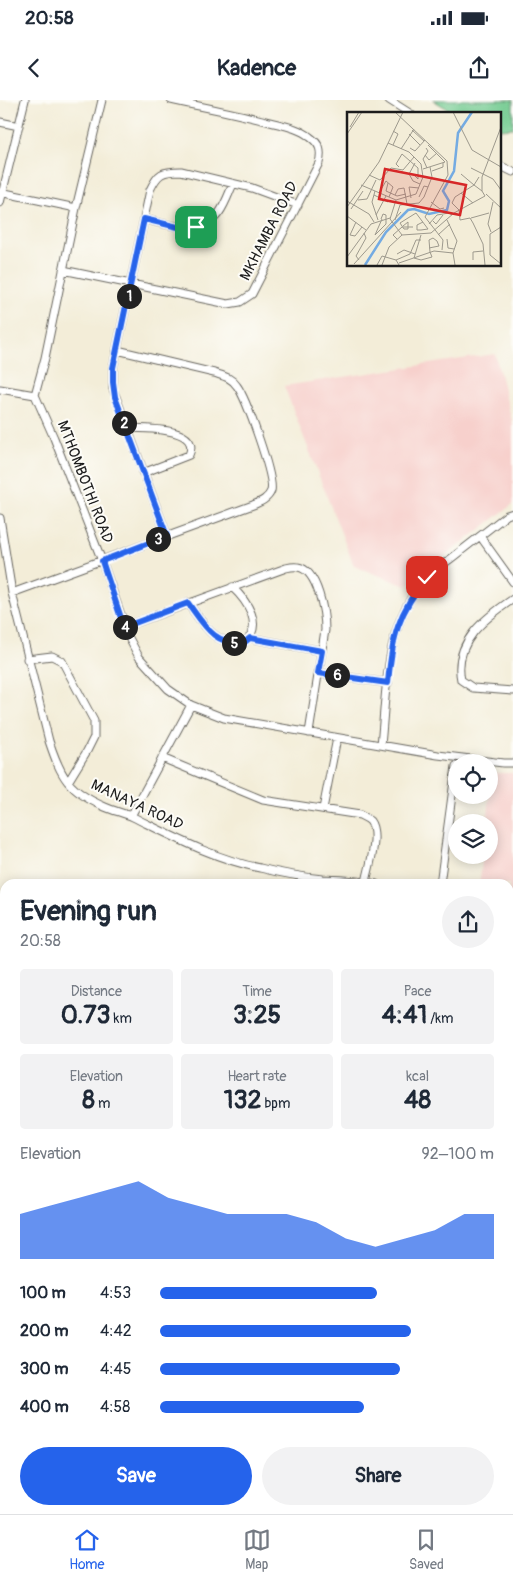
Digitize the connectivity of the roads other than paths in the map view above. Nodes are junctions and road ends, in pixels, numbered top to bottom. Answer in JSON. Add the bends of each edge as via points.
{"nodes":[{"id":1,"x":25,"y":100,"type":"edge"},
{"id":2,"x":102,"y":100,"type":"edge"},
{"id":3,"x":171,"y":100,"type":"edge"},
{"id":4,"x":389,"y":100,"type":"edge"},
{"id":5,"x":408,"y":112,"type":"edge"},
{"id":6,"x":0,"y":122,"type":"edge"},
{"id":7,"x":19,"y":126,"type":"junction"},
{"id":8,"x":500,"y":166,"type":"edge"},
{"id":9,"x":513,"y":172,"type":"edge"},
{"id":10,"x":233,"y":184,"type":"junction"},
{"id":11,"x":1,"y":192,"type":"edge"},
{"id":12,"x":0,"y":203,"type":"edge"},
{"id":13,"x":298,"y":206,"type":"junction"},
{"id":14,"x":76,"y":208,"type":"junction"},
{"id":15,"x":144,"y":219,"type":"junction"},
{"id":16,"x":63,"y":270,"type":"junction"},
{"id":17,"x":132,"y":284,"type":"junction"},
{"id":18,"x":117,"y":350,"type":"junction"},
{"id":19,"x":0,"y":389,"type":"edge"},
{"id":20,"x":35,"y":395,"type":"junction"},
{"id":21,"x":126,"y":428,"type":"junction"},
{"id":22,"x":144,"y":473,"type":"junction"},
{"id":23,"x":513,"y":513,"type":"edge"},
{"id":24,"x":0,"y":518,"type":"edge"},
{"id":25,"x":167,"y":536,"type":"junction"},
{"id":26,"x":480,"y":536,"type":"junction"},
{"id":27,"x":102,"y":561,"type":"junction"},
{"id":28,"x":513,"y":582,"type":"edge"},
{"id":29,"x":232,"y":587,"type":"junction"},
{"id":30,"x":12,"y":593,"type":"junction"},
{"id":31,"x":513,"y":600,"type":"edge"},
{"id":32,"x":188,"y":603,"type":"junction"},
{"id":33,"x":124,"y":627,"type":"junction"},
{"id":34,"x":250,"y":638,"type":"junction"},
{"id":35,"x":322,"y":651,"type":"junction"},
{"id":36,"x":28,"y":658,"type":"junction"},
{"id":37,"x":318,"y":673,"type":"junction"},
{"id":38,"x":388,"y":683,"type":"junction"},
{"id":39,"x":513,"y":691,"type":"edge"},
{"id":40,"x":191,"y":705,"type":"junction"},
{"id":41,"x":309,"y":733,"type":"junction"},
{"id":42,"x":338,"y":738,"type":"junction"},
{"id":43,"x":382,"y":745,"type":"junction"},
{"id":44,"x":162,"y":758,"type":"junction"},
{"id":45,"x":448,"y":758,"type":"edge"},
{"id":46,"x":498,"y":763,"type":"edge"},
{"id":47,"x":513,"y":763,"type":"edge"},
{"id":48,"x":68,"y":782,"type":"junction"},
{"id":49,"x":451,"y":804,"type":"edge"},
{"id":50,"x":323,"y":809,"type":"junction"},
{"id":51,"x":131,"y":816,"type":"junction"},
{"id":52,"x":332,"y":879,"type":"edge"},
{"id":53,"x":367,"y":879,"type":"edge"},
{"id":54,"x":441,"y":879,"type":"edge"},
{"id":55,"x":0,"y":1306,"type":"edge"},
{"id":56,"x":0,"y":1318,"type":"edge"}],
"edges":[{"from":1,"to":7,"type":"street"},
{"from":2,"to":14,"type":"street"},
{"from":3,"to":13,"type":"street","name":"MKHAMBA ROAD","via":[[280,125],[309,136],[321,153]]},
{"from":4,"to":5,"type":"street"},
{"from":6,"to":7,"type":"street"},
{"from":7,"to":11,"type":"street"},
{"from":8,"to":9,"type":"street"},
{"from":10,"to":13,"type":"street"},
{"from":10,"to":15,"type":"street","via":[[219,213],[196,227],[182,228]]},
{"from":10,"to":15,"type":"street","via":[[181,171],[160,174],[150,190]]},
{"from":11,"to":12,"type":"street"},
{"from":11,"to":14,"type":"street"},
{"from":13,"to":17,"type":"street","name":"MKHAMBA ROAD","via":[[252,294],[246,299],[228,304]]},
{"from":14,"to":16,"type":"street"},
{"from":15,"to":17,"type":"street"},
{"from":16,"to":17,"type":"street","name":"MKHAMBA ROAD"},
{"from":16,"to":20,"type":"street"},
{"from":17,"to":18,"type":"street"},
{"from":18,"to":21,"type":"street","via":[[113,389]]},
{"from":18,"to":25,"type":"street","via":[[232,380],[242,393],[270,471],[271,490],[263,500]]},
{"from":19,"to":20,"type":"street"},
{"from":20,"to":27,"type":"street","name":"MTHOMBOTHI ROAD"},
{"from":21,"to":22,"type":"street"},
{"from":21,"to":22,"type":"street","via":[[174,432],[190,443],[189,455]]},
{"from":22,"to":25,"type":"street"},
{"from":23,"to":26,"type":"street"},
{"from":24,"to":30,"type":"street","name":"MANAYA ROAD"},
{"from":25,"to":27,"type":"street"},
{"from":26,"to":28,"type":"street"},
{"from":26,"to":38,"type":"street","via":[[427,577],[408,602],[391,648]]},
{"from":27,"to":30,"type":"street"},
{"from":27,"to":33,"type":"street","name":"MTHOMBOTHI ROAD"},
{"from":29,"to":32,"type":"street"},
{"from":29,"to":34,"type":"street","via":[[250,610],[254,628]]},
{"from":29,"to":35,"type":"street","via":[[286,568],[300,567],[319,592],[323,607],[325,630]]},
{"from":30,"to":36,"type":"street","name":"MANAYA ROAD"},
{"from":31,"to":39,"type":"street","via":[[479,624],[465,646],[459,672],[461,680],[473,688]]},
{"from":32,"to":33,"type":"street"},
{"from":32,"to":34,"type":"street","via":[[218,638],[234,643]]},
{"from":33,"to":40,"type":"street","name":"MTHOMBOTHI ROAD","via":[[140,658],[168,688]]},
{"from":34,"to":35,"type":"street"},
{"from":35,"to":37,"type":"street"},
{"from":36,"to":48,"type":"street","name":"MANAYA ROAD","via":[[53,754]]},
{"from":36,"to":48,"type":"street","via":[[52,656],[62,661],[94,721],[94,737]]},
{"from":37,"to":38,"type":"street"},
{"from":37,"to":41,"type":"street"},
{"from":38,"to":43,"type":"street"},
{"from":40,"to":41,"type":"street","name":"MTHOMBOTHI ROAD","via":[[224,718]]},
{"from":40,"to":44,"type":"street"},
{"from":41,"to":42,"type":"street","name":"MTHOMBOTHI ROAD"},
{"from":42,"to":43,"type":"street","name":"MTHOMBOTHI ROAD"},
{"from":42,"to":50,"type":"street"},
{"from":43,"to":45,"type":"street","name":"MTHOMBOTHI ROAD"},
{"from":44,"to":50,"type":"street","via":[[263,800]]},
{"from":44,"to":51,"type":"street"},
{"from":46,"to":47,"type":"street","name":"MTHOMBOTHI ROAD"},
{"from":48,"to":51,"type":"street","name":"MANAYA ROAD","via":[[88,799]]},
{"from":49,"to":54,"type":"street"},
{"from":50,"to":53,"type":"street","via":[[360,815],[371,822],[374,842]]},
{"from":51,"to":52,"type":"street","name":"MANAYA ROAD","via":[[236,863]]},
{"from":55,"to":56,"type":"street"}]}
